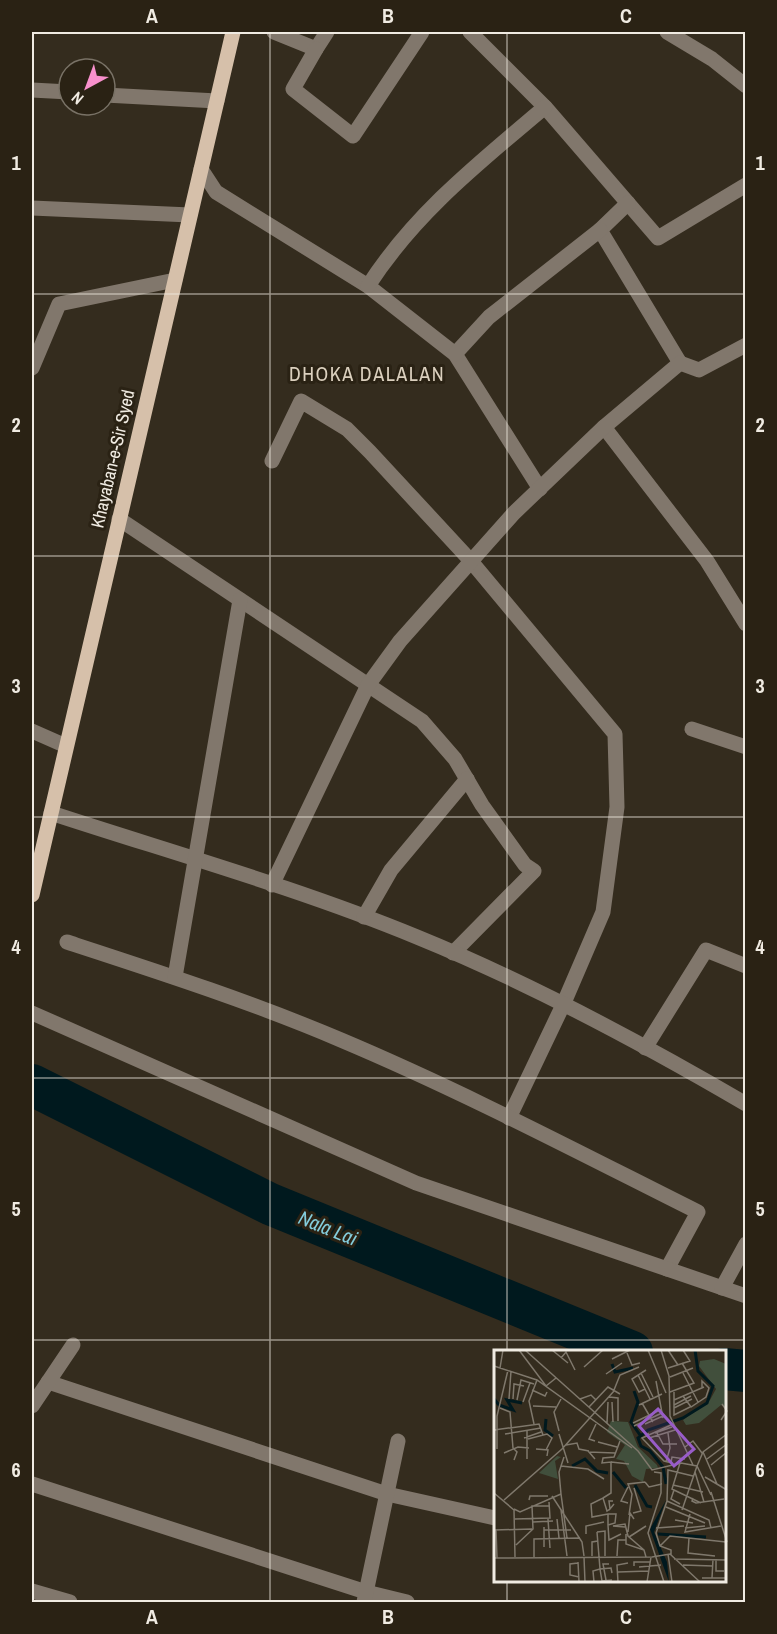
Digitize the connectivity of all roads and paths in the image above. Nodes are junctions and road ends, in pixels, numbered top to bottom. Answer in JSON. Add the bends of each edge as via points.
{"nodes":[{"id":1,"x":233,"y":32,"type":"edge"},
{"id":2,"x":274,"y":32,"type":"edge"},
{"id":3,"x":327,"y":32,"type":"edge"},
{"id":4,"x":422,"y":32,"type":"edge"},
{"id":5,"x":470,"y":32,"type":"edge"},
{"id":6,"x":667,"y":32,"type":"edge"},
{"id":7,"x":316,"y":49,"type":"junction"},
{"id":8,"x":746,"y":87,"type":"edge"},
{"id":9,"x":32,"y":90,"type":"edge"},
{"id":10,"x":57,"y":91,"type":"edge"},
{"id":11,"x":117,"y":95,"type":"edge"},
{"id":12,"x":217,"y":101,"type":"junction"},
{"id":13,"x":545,"y":106,"type":"junction"},
{"id":14,"x":201,"y":169,"type":"junction"},
{"id":15,"x":746,"y":185,"type":"edge"},
{"id":16,"x":628,"y":203,"type":"junction"},
{"id":17,"x":32,"y":208,"type":"edge"},
{"id":18,"x":190,"y":215,"type":"junction"},
{"id":19,"x":600,"y":230,"type":"junction"},
{"id":20,"x":175,"y":280,"type":"junction"},
{"id":21,"x":368,"y":286,"type":"junction"},
{"id":22,"x":746,"y":345,"type":"edge"},
{"id":23,"x":455,"y":354,"type":"junction"},
{"id":24,"x":680,"y":363,"type":"junction"},
{"id":25,"x":32,"y":368,"type":"edge"},
{"id":26,"x":604,"y":427,"type":"junction"},
{"id":27,"x":272,"y":461,"type":"dead end"},
{"id":28,"x":540,"y":489,"type":"junction"},
{"id":29,"x":119,"y":519,"type":"junction"},
{"id":30,"x":470,"y":560,"type":"junction"},
{"id":31,"x":240,"y":600,"type":"junction"},
{"id":32,"x":746,"y":624,"type":"edge"},
{"id":33,"x":368,"y":685,"type":"junction"},
{"id":34,"x":692,"y":729,"type":"dead end"},
{"id":35,"x":32,"y":731,"type":"edge"},
{"id":36,"x":66,"y":746,"type":"junction"},
{"id":37,"x":746,"y":747,"type":"edge"},
{"id":38,"x":466,"y":779,"type":"junction"},
{"id":39,"x":51,"y":813,"type":"junction"},
{"id":40,"x":195,"y":861,"type":"junction"},
{"id":41,"x":272,"y":885,"type":"junction"},
{"id":42,"x":32,"y":895,"type":"edge"},
{"id":43,"x":364,"y":917,"type":"junction"},
{"id":44,"x":67,"y":942,"type":"dead end"},
{"id":45,"x":453,"y":953,"type":"junction"},
{"id":46,"x":746,"y":966,"type":"edge"},
{"id":47,"x":175,"y":977,"type":"junction"},
{"id":48,"x":563,"y":1005,"type":"junction"},
{"id":49,"x":32,"y":1013,"type":"edge"},
{"id":50,"x":645,"y":1048,"type":"junction"},
{"id":51,"x":746,"y":1104,"type":"edge"},
{"id":52,"x":509,"y":1118,"type":"junction"},
{"id":53,"x":746,"y":1244,"type":"edge"},
{"id":54,"x":667,"y":1269,"type":"junction"},
{"id":55,"x":722,"y":1288,"type":"junction"},
{"id":56,"x":746,"y":1296,"type":"edge"},
{"id":57,"x":73,"y":1345,"type":"dead end"},
{"id":58,"x":48,"y":1382,"type":"junction"},
{"id":59,"x":32,"y":1406,"type":"edge"},
{"id":60,"x":398,"y":1441,"type":"dead end"},
{"id":61,"x":32,"y":1484,"type":"edge"},
{"id":62,"x":387,"y":1494,"type":"junction"},
{"id":63,"x":494,"y":1518,"type":"edge"},
{"id":64,"x":32,"y":1591,"type":"edge"},
{"id":65,"x":365,"y":1597,"type":"edge"},
{"id":66,"x":70,"y":1602,"type":"edge"},
{"id":67,"x":407,"y":1602,"type":"edge"}],
"edges":[{"from":1,"to":12,"type":"main road","name":"Khayaban-e-Sir Syed"},
{"from":2,"to":7,"type":"street"},
{"from":3,"to":7,"type":"street"},
{"from":4,"to":7,"type":"street","via":[[353,136],[293,89]]},
{"from":5,"to":13,"type":"street"},
{"from":6,"to":8,"type":"street","via":[[712,59]]},
{"from":9,"to":10,"type":"street"},
{"from":11,"to":12,"type":"street"},
{"from":12,"to":14,"type":"main road","name":"Khayaban-e-Sir Syed"},
{"from":13,"to":16,"type":"street"},
{"from":13,"to":21,"type":"street","via":[[441,196],[386,259]]},
{"from":14,"to":18,"type":"main road","name":"Khayaban-e-Sir Syed"},
{"from":14,"to":21,"type":"street","via":[[216,192]]},
{"from":15,"to":16,"type":"street","via":[[658,238]]},
{"from":16,"to":19,"type":"street"},
{"from":17,"to":18,"type":"street"},
{"from":18,"to":20,"type":"main road","name":"Khayaban-e-Sir Syed"},
{"from":19,"to":23,"type":"street","via":[[489,317]]},
{"from":19,"to":24,"type":"street"},
{"from":20,"to":25,"type":"street","via":[[59,304]]},
{"from":20,"to":29,"type":"main road","name":"Khayaban-e-Sir Syed"},
{"from":21,"to":23,"type":"street"},
{"from":22,"to":24,"type":"street","via":[[699,370]]},
{"from":23,"to":28,"type":"street"},
{"from":24,"to":26,"type":"street"},
{"from":26,"to":28,"type":"street"},
{"from":26,"to":32,"type":"street","via":[[707,561]]},
{"from":27,"to":30,"type":"street","via":[[301,401],[347,429]]},
{"from":28,"to":30,"type":"street"},
{"from":29,"to":31,"type":"street"},
{"from":29,"to":36,"type":"main road","name":"Khayaban-e-Sir Syed"},
{"from":30,"to":33,"type":"street","via":[[400,640]]},
{"from":30,"to":48,"type":"street","via":[[615,734],[617,807],[603,912]]},
{"from":31,"to":33,"type":"street"},
{"from":31,"to":40,"type":"street"},
{"from":33,"to":38,"type":"street","via":[[422,721],[455,759]]},
{"from":33,"to":41,"type":"street"},
{"from":34,"to":37,"type":"street"},
{"from":35,"to":36,"type":"street"},
{"from":36,"to":39,"type":"main road","name":"Khayaban-e-Sir Syed"},
{"from":38,"to":43,"type":"street","via":[[391,870]]},
{"from":38,"to":45,"type":"street","via":[[534,872]]},
{"from":39,"to":40,"type":"street"},
{"from":39,"to":42,"type":"main road","name":"Khayaban-e-Sir Syed"},
{"from":40,"to":41,"type":"street"},
{"from":40,"to":47,"type":"street"},
{"from":41,"to":43,"type":"street"},
{"from":43,"to":45,"type":"street"},
{"from":44,"to":47,"type":"street"},
{"from":45,"to":48,"type":"street"},
{"from":46,"to":50,"type":"street","via":[[706,950]]},
{"from":47,"to":52,"type":"street","via":[[341,1040]]},
{"from":48,"to":50,"type":"street"},
{"from":48,"to":52,"type":"street"},
{"from":49,"to":54,"type":"street","via":[[416,1183]]},
{"from":50,"to":51,"type":"street"},
{"from":52,"to":54,"type":"street","via":[[698,1212]]},
{"from":53,"to":55,"type":"street"},
{"from":54,"to":55,"type":"street"},
{"from":55,"to":56,"type":"street"},
{"from":57,"to":58,"type":"street"},
{"from":58,"to":59,"type":"street"},
{"from":58,"to":62,"type":"street"},
{"from":60,"to":62,"type":"street"},
{"from":61,"to":65,"type":"street"},
{"from":62,"to":63,"type":"street"},
{"from":62,"to":65,"type":"street"},
{"from":64,"to":66,"type":"street"},
{"from":65,"to":67,"type":"street"}]}
